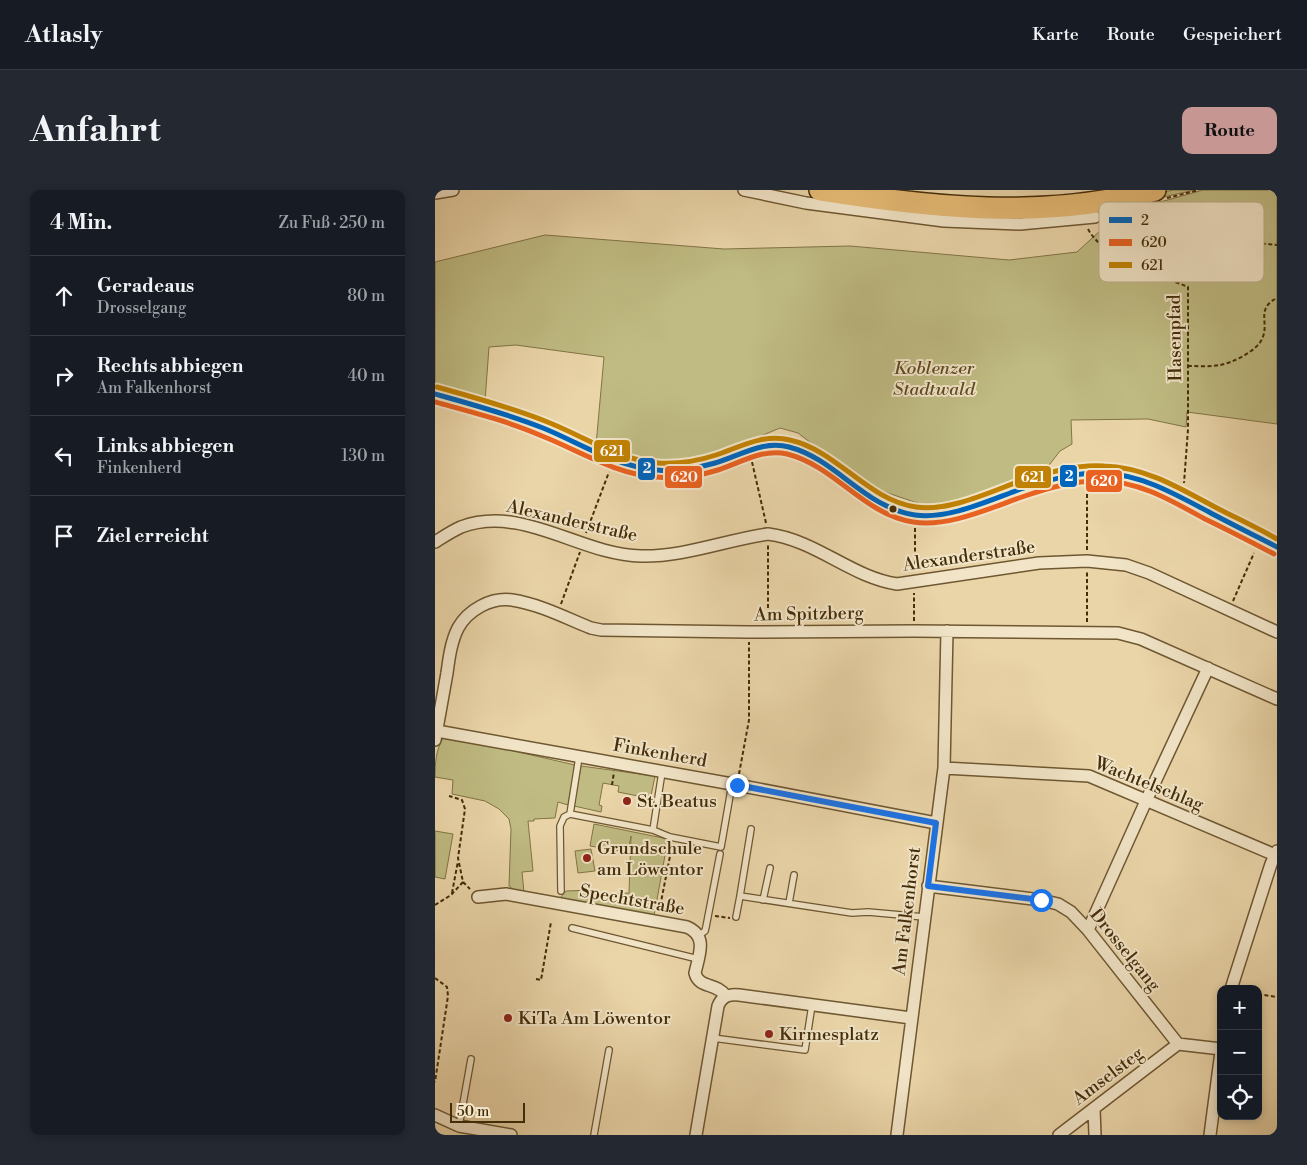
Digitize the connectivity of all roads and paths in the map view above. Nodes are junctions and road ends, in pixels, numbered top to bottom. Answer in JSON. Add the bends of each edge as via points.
{"nodes":[{"id":1,"x":453,"y":190,"type":"edge"},
{"id":2,"x":744,"y":190,"type":"edge"},
{"id":3,"x":820,"y":190,"type":"edge"},
{"id":4,"x":904,"y":190,"type":"edge"},
{"id":5,"x":1092,"y":190,"type":"edge"},
{"id":6,"x":1155,"y":190,"type":"edge"},
{"id":7,"x":435,"y":193,"type":"edge"},
{"id":8,"x":1095,"y":217,"type":"dead end"},
{"id":9,"x":1091,"y":236,"type":"dead end"},
{"id":10,"x":1099,"y":242,"type":"edge"},
{"id":11,"x":1264,"y":244,"type":"edge"},
{"id":12,"x":1277,"y":245,"type":"edge"},
{"id":13,"x":1178,"y":282,"type":"edge"},
{"id":14,"x":1277,"y":298,"type":"edge"},
{"id":15,"x":1188,"y":366,"type":"junction"},
{"id":16,"x":435,"y":394,"type":"edge"},
{"id":17,"x":608,"y":476,"type":"dead end"},
{"id":18,"x":1087,"y":488,"type":"dead end"},
{"id":19,"x":1183,"y":498,"type":"junction"},
{"id":20,"x":435,"y":542,"type":"edge"},
{"id":21,"x":583,"y":544,"type":"junction"},
{"id":22,"x":1277,"y":547,"type":"edge"},
{"id":23,"x":1254,"y":553,"type":"dead end"},
{"id":24,"x":1087,"y":561,"type":"junction"},
{"id":25,"x":768,"y":594,"type":"dead end"},
{"id":26,"x":1230,"y":609,"type":"junction"},
{"id":27,"x":557,"y":615,"type":"junction"},
{"id":28,"x":947,"y":631,"type":"junction"},
{"id":29,"x":749,"y":632,"type":"junction"},
{"id":30,"x":768,"y":632,"type":"junction"},
{"id":31,"x":1086,"y":632,"type":"junction"},
{"id":32,"x":1277,"y":632,"type":"edge"},
{"id":33,"x":1209,"y":668,"type":"junction"},
{"id":34,"x":1277,"y":699,"type":"edge"},
{"id":35,"x":436,"y":736,"type":"edge"},
{"id":36,"x":579,"y":757,"type":"junction"},
{"id":37,"x":943,"y":768,"type":"junction"},
{"id":38,"x":662,"y":772,"type":"junction"},
{"id":39,"x":735,"y":785,"type":"junction"},
{"id":40,"x":449,"y":796,"type":"dead end"},
{"id":41,"x":1146,"y":801,"type":"junction"},
{"id":42,"x":570,"y":814,"type":"junction"},
{"id":43,"x":936,"y":823,"type":"junction"},
{"id":44,"x":751,"y":829,"type":"dead end"},
{"id":45,"x":653,"y":830,"type":"junction"},
{"id":46,"x":673,"y":838,"type":"junction"},
{"id":47,"x":1276,"y":853,"type":"edge"},
{"id":48,"x":720,"y":854,"type":"dead end"},
{"id":49,"x":458,"y":858,"type":"junction"},
{"id":50,"x":770,"y":868,"type":"dead end"},
{"id":51,"x":794,"y":875,"type":"dead end"},
{"id":52,"x":928,"y":886,"type":"junction"},
{"id":53,"x":561,"y":891,"type":"dead end"},
{"id":54,"x":451,"y":896,"type":"junction"},
{"id":55,"x":740,"y":896,"type":"junction"},
{"id":56,"x":478,"y":897,"type":"dead end"},
{"id":57,"x":763,"y":900,"type":"junction"},
{"id":58,"x":789,"y":904,"type":"junction"},
{"id":59,"x":435,"y":905,"type":"edge"},
{"id":60,"x":709,"y":915,"type":"junction"},
{"id":61,"x":736,"y":917,"type":"joint"},
{"id":62,"x":924,"y":918,"type":"junction"},
{"id":63,"x":551,"y":922,"type":"dead end"},
{"id":64,"x":657,"y":922,"type":"junction"},
{"id":65,"x":572,"y":928,"type":"dead end"},
{"id":66,"x":1089,"y":930,"type":"junction"},
{"id":67,"x":698,"y":936,"type":"junction"},
{"id":68,"x":698,"y":959,"type":"junction"},
{"id":69,"x":435,"y":978,"type":"edge"},
{"id":70,"x":535,"y":979,"type":"dead end"},
{"id":71,"x":1232,"y":985,"type":"edge"},
{"id":72,"x":1262,"y":995,"type":"edge"},
{"id":73,"x":725,"y":996,"type":"junction"},
{"id":74,"x":1277,"y":997,"type":"edge"},
{"id":75,"x":812,"y":1005,"type":"junction"},
{"id":76,"x":911,"y":1018,"type":"junction"},
{"id":77,"x":713,"y":1038,"type":"junction"},
{"id":78,"x":1178,"y":1044,"type":"junction"},
{"id":79,"x":609,"y":1050,"type":"dead end"},
{"id":80,"x":1217,"y":1050,"type":"edge"},
{"id":81,"x":471,"y":1059,"type":"dead end"},
{"id":82,"x":1218,"y":1075,"type":"edge"},
{"id":83,"x":435,"y":1082,"type":"edge"},
{"id":84,"x":1094,"y":1109,"type":"junction"},
{"id":85,"x":435,"y":1115,"type":"edge"},
{"id":86,"x":459,"y":1126,"type":"junction"},
{"id":87,"x":511,"y":1135,"type":"edge"},
{"id":88,"x":593,"y":1135,"type":"edge"},
{"id":89,"x":696,"y":1135,"type":"edge"},
{"id":90,"x":897,"y":1135,"type":"edge"},
{"id":91,"x":1059,"y":1135,"type":"edge"},
{"id":92,"x":1095,"y":1135,"type":"edge"},
{"id":93,"x":1210,"y":1135,"type":"edge"}],
"edges":[{"from":1,"to":7,"type":"street"},
{"from":2,"to":8,"type":"street","via":[[806,203],[944,221],[1020,224]]},
{"from":3,"to":6,"type":"highway","via":[[921,204],[995,209],[1072,205]]},
{"from":4,"to":5,"type":"highway","via":[[993,197]]},
{"from":9,"to":10,"type":"path","name":"Hasenpfad"},
{"from":11,"to":12,"type":"path"},
{"from":13,"to":15,"type":"path","name":"Hasenpfad","via":[[1188,286]]},
{"from":14,"to":15,"type":"path","via":[[1268,303],[1264,312],[1263,338],[1254,350],[1221,365]]},
{"from":15,"to":19,"type":"path","name":"Hasenpfad"},
{"from":16,"to":19,"type":"street","via":[[500,412],[544,428],[614,461],[647,469],[694,468],[765,446],[787,446],[820,460],[872,499],[893,510],[915,515],[934,515],[963,508],[1072,475],[1103,473],[1148,482]]},
{"from":17,"to":21,"type":"path"},
{"from":18,"to":24,"type":"path"},
{"from":19,"to":22,"type":"street"},
{"from":20,"to":21,"type":"street","name":"Alexanderstraße","via":[[460,528],[479,522],[501,521],[521,523]]},
{"from":21,"to":24,"type":"street","name":"Alexanderstraße","via":[[623,555],[666,555],[752,536],[784,536],[869,577],[897,584],[1039,563]]},
{"from":21,"to":27,"type":"path"},
{"from":23,"to":26,"type":"path"},
{"from":24,"to":26,"type":"street","name":"Alexanderstraße","via":[[1126,565]]},
{"from":24,"to":31,"type":"path"},
{"from":25,"to":30,"type":"path"},
{"from":26,"to":32,"type":"street","name":"Alexanderstraße"},
{"from":27,"to":29,"type":"street","name":"Am Spitzberg","via":[[601,630]]},
{"from":27,"to":35,"type":"street","name":"Am Spitzberg","via":[[524,602],[497,600],[474,610],[465,618],[451,646]]},
{"from":28,"to":30,"type":"street","name":"Am Spitzberg"},
{"from":28,"to":31,"type":"street","name":"Am Spitzberg"},
{"from":28,"to":37,"type":"street","name":"Am Falkenhorst"},
{"from":29,"to":30,"type":"street","name":"Am Spitzberg"},
{"from":29,"to":39,"type":"path","via":[[749,720]]},
{"from":31,"to":33,"type":"street","name":"Am Spitzberg","via":[[1119,633],[1141,638]]},
{"from":33,"to":34,"type":"street","name":"Am Spitzberg"},
{"from":33,"to":41,"type":"street"},
{"from":35,"to":36,"type":"street","name":"Finkenherd"},
{"from":36,"to":38,"type":"street","name":"Finkenherd"},
{"from":36,"to":42,"type":"lane"},
{"from":37,"to":41,"type":"street","name":"Wachtelschlag","via":[[1079,774]]},
{"from":37,"to":43,"type":"street","name":"Am Falkenhorst"},
{"from":38,"to":39,"type":"street","name":"Finkenherd"},
{"from":38,"to":45,"type":"lane"},
{"from":39,"to":43,"type":"street","name":"Finkenherd"},
{"from":39,"to":46,"type":"lane","via":[[721,847]]},
{"from":40,"to":49,"type":"path","via":[[463,800],[465,809]]},
{"from":41,"to":47,"type":"street","name":"Wachtelschlag"},
{"from":41,"to":66,"type":"street"},
{"from":42,"to":45,"type":"lane"},
{"from":42,"to":53,"type":"lane","via":[[560,826]]},
{"from":43,"to":52,"type":"street","name":"Am Falkenhorst"},
{"from":44,"to":55,"type":"lane"},
{"from":45,"to":46,"type":"lane"},
{"from":46,"to":64,"type":"path"},
{"from":47,"to":71,"type":"street"},
{"from":48,"to":60,"type":"lane"},
{"from":49,"to":54,"type":"path"},
{"from":49,"to":54,"type":"path","via":[[463,882]]},
{"from":50,"to":57,"type":"lane"},
{"from":51,"to":58,"type":"lane"},
{"from":52,"to":62,"type":"street","name":"Am Falkenhorst"},
{"from":52,"to":66,"type":"street","name":"Drosselgang","via":[[1058,904]]},
{"from":54,"to":59,"type":"path"},
{"from":55,"to":57,"type":"lane"},
{"from":55,"to":61,"type":"lane"},
{"from":56,"to":64,"type":"street","name":"Spechtstraße","via":[[506,894]]},
{"from":57,"to":58,"type":"lane"},
{"from":58,"to":62,"type":"lane"},
{"from":60,"to":61,"type":"path"},
{"from":60,"to":67,"type":"lane","via":[[705,931]]},
{"from":62,"to":76,"type":"street","name":"Am Falkenhorst"},
{"from":63,"to":70,"type":"path","via":[[541,980]]},
{"from":64,"to":67,"type":"street","name":"Spechtstraße","via":[[687,927]]},
{"from":65,"to":68,"type":"lane"},
{"from":66,"to":78,"type":"street","name":"Drosselgang"},
{"from":67,"to":68,"type":"street","name":"Spechtstraße","via":[[701,942]]},
{"from":68,"to":73,"type":"street","name":"Spechtstraße","via":[[695,972],[699,981],[720,989]]},
{"from":69,"to":83,"type":"path","via":[[447,987],[448,996]]},
{"from":72,"to":74,"type":"path"},
{"from":73,"to":75,"type":"street","via":[[734,994]]},
{"from":73,"to":77,"type":"street","via":[[718,1006]]},
{"from":75,"to":76,"type":"street"},
{"from":75,"to":77,"type":"lane","via":[[805,1050]]},
{"from":76,"to":90,"type":"street","name":"Am Falkenhorst"},
{"from":77,"to":89,"type":"street"},
{"from":78,"to":80,"type":"street"},
{"from":78,"to":84,"type":"street","name":"Amselsteg"},
{"from":79,"to":88,"type":"lane"},
{"from":81,"to":86,"type":"lane"},
{"from":82,"to":93,"type":"street"},
{"from":84,"to":91,"type":"street","name":"Amselsteg"},
{"from":84,"to":92,"type":"street"},
{"from":85,"to":86,"type":"street"},
{"from":86,"to":87,"type":"street"}]}
